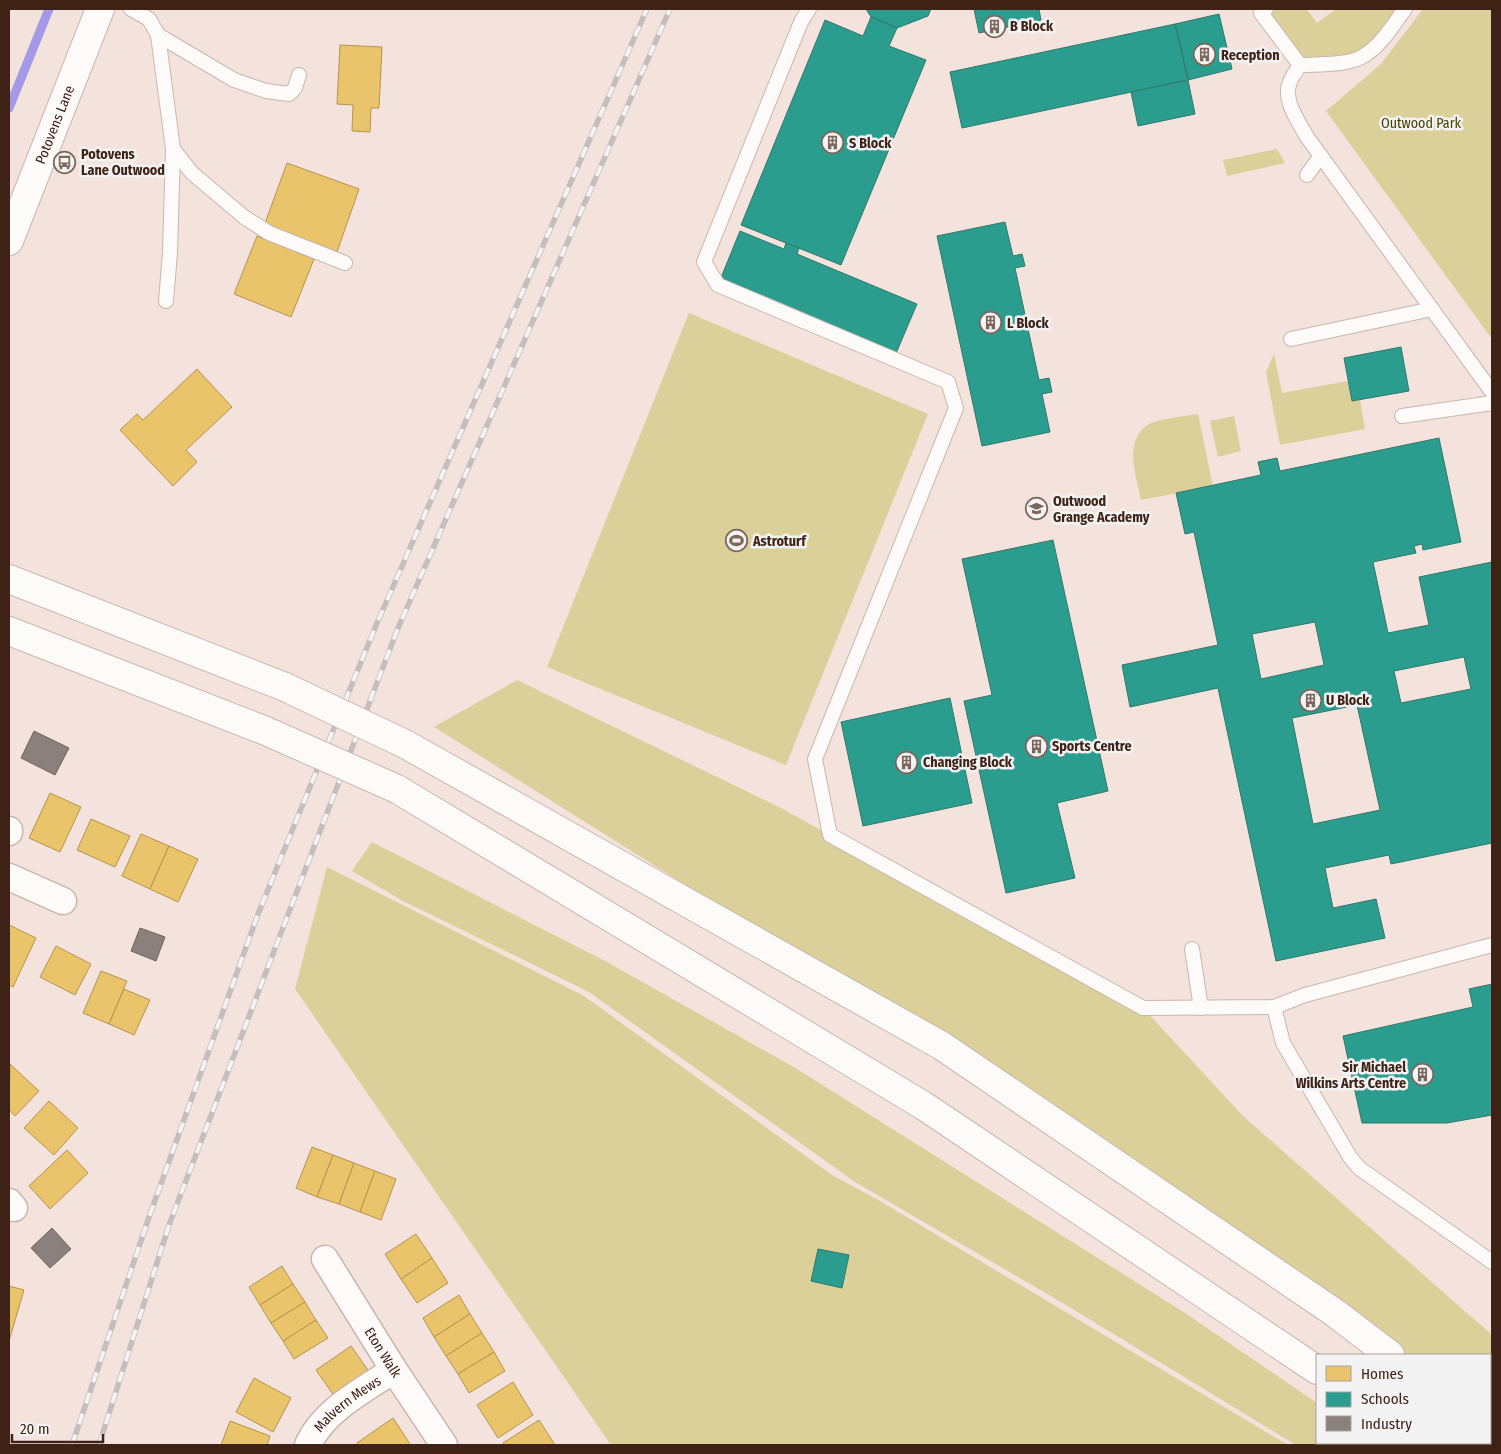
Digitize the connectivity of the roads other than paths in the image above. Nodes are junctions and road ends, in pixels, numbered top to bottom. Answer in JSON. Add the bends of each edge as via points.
{"nodes":[{"id":1,"x":100,"y":9,"type":"edge"},
{"id":2,"x":132,"y":9,"type":"edge"},
{"id":3,"x":809,"y":9,"type":"edge"},
{"id":4,"x":1405,"y":9,"type":"edge"},
{"id":5,"x":1262,"y":10,"type":"edge"},
{"id":6,"x":158,"y":35,"type":"junction"},
{"id":7,"x":1300,"y":65,"type":"junction"},
{"id":8,"x":299,"y":75,"type":"dead end"},
{"id":9,"x":173,"y":149,"type":"junction"},
{"id":10,"x":1320,"y":157,"type":"junction"},
{"id":11,"x":1307,"y":175,"type":"dead end"},
{"id":12,"x":9,"y":242,"type":"edge"},
{"id":13,"x":345,"y":263,"type":"dead end"},
{"id":14,"x":166,"y":300,"type":"dead end"},
{"id":15,"x":1432,"y":309,"type":"junction"},
{"id":16,"x":1291,"y":339,"type":"dead end"},
{"id":17,"x":1492,"y":392,"type":"edge"},
{"id":18,"x":1492,"y":402,"type":"edge"},
{"id":19,"x":1402,"y":416,"type":"dead end"},
{"id":20,"x":9,"y":579,"type":"edge"},
{"id":21,"x":9,"y":632,"type":"edge"},
{"id":22,"x":9,"y":877,"type":"edge"},
{"id":23,"x":63,"y":902,"type":"dead end"},
{"id":24,"x":1492,"y":945,"type":"edge"},
{"id":25,"x":1192,"y":949,"type":"dead end"},
{"id":26,"x":1201,"y":1008,"type":"junction"},
{"id":27,"x":1274,"y":1008,"type":"junction"},
{"id":28,"x":325,"y":1259,"type":"dead end"},
{"id":29,"x":1492,"y":1262,"type":"edge"},
{"id":30,"x":1389,"y":1354,"type":"edge"},
{"id":31,"x":1316,"y":1369,"type":"edge"},
{"id":32,"x":394,"y":1370,"type":"junction"},
{"id":33,"x":308,"y":1445,"type":"edge"},
{"id":34,"x":444,"y":1445,"type":"edge"}],
"edges":[{"from":1,"to":12,"type":"main road","name":"Potovens Lane"},
{"from":2,"to":6,"type":"lane","via":[[149,19]]},
{"from":3,"to":26,"type":"lane","via":[[704,262],[718,285],[948,382],[956,408],[815,759],[830,835],[1143,1008]]},
{"from":4,"to":7,"type":"lane","via":[[1382,40],[1363,56],[1342,62]]},
{"from":5,"to":7,"type":"lane"},
{"from":6,"to":8,"type":"lane","via":[[234,80],[266,91],[289,94],[295,88]]},
{"from":6,"to":9,"type":"lane"},
{"from":7,"to":10,"type":"lane","via":[[1290,82],[1290,105]]},
{"from":9,"to":13,"type":"lane","via":[[192,173],[244,218],[269,233]]},
{"from":9,"to":14,"type":"lane"},
{"from":10,"to":11,"type":"lane"},
{"from":10,"to":15,"type":"lane"},
{"from":15,"to":16,"type":"lane"},
{"from":15,"to":17,"type":"lane"},
{"from":18,"to":19,"type":"lane"},
{"from":20,"to":30,"type":"main road","bridge":true,"via":[[285,687],[405,744],[942,1046],[1335,1313]]},
{"from":21,"to":31,"type":"main road","bridge":true,"via":[[266,731],[397,789],[924,1106]]},
{"from":22,"to":23,"type":"street"},
{"from":24,"to":27,"type":"lane","via":[[1305,995]]},
{"from":25,"to":26,"type":"lane"},
{"from":26,"to":27,"type":"lane"},
{"from":27,"to":29,"type":"lane","via":[[1283,1043],[1359,1168]]},
{"from":28,"to":32,"type":"street","name":"Eton Walk"},
{"from":32,"to":33,"type":"street","name":"Malvern Mews","via":[[349,1398],[314,1432]]},
{"from":32,"to":34,"type":"street","name":"Eton Walk"}]}
